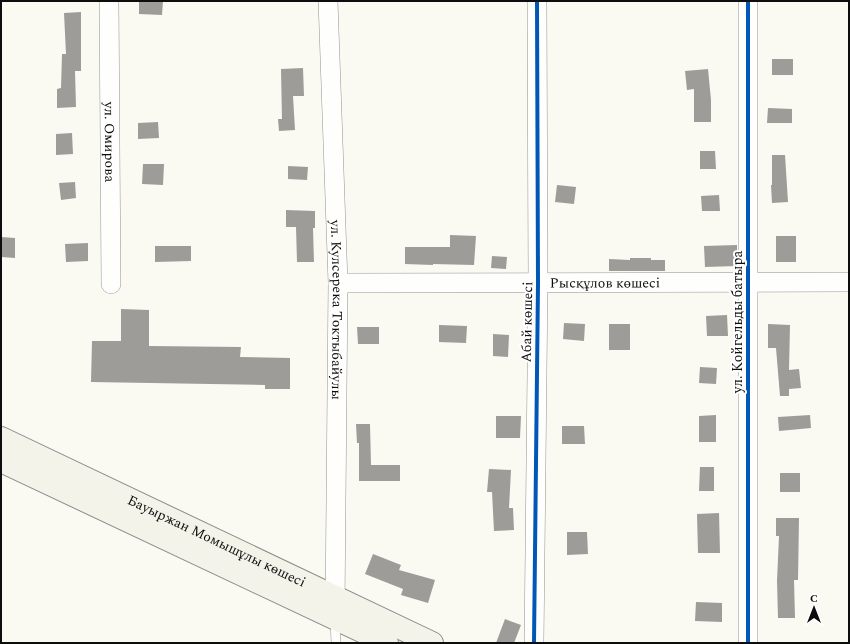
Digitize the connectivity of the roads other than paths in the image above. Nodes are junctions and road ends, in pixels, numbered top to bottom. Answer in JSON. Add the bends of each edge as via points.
{"nodes":[{"id":1,"x":109,"y":1,"type":"edge"},
{"id":2,"x":328,"y":1,"type":"edge"},
{"id":3,"x":537,"y":1,"type":"edge"},
{"id":4,"x":748,"y":1,"type":"edge"},
{"id":5,"x":748,"y":282,"type":"junction"},
{"id":6,"x":849,"y":282,"type":"edge"},
{"id":7,"x":338,"y":283,"type":"junction"},
{"id":8,"x":538,"y":283,"type":"junction"},
{"id":9,"x":111,"y":284,"type":"dead end"},
{"id":10,"x":1,"y":438,"type":"edge"},
{"id":11,"x":1,"y":461,"type":"edge"},
{"id":12,"x":335,"y":608,"type":"junction"},
{"id":13,"x":336,"y":643,"type":"edge"},
{"id":14,"x":387,"y":643,"type":"edge"},
{"id":15,"x":432,"y":643,"type":"edge"},
{"id":16,"x":534,"y":643,"type":"edge"},
{"id":17,"x":748,"y":643,"type":"edge"}],
"edges":[{"from":1,"to":9,"type":"street","name":"ул. Омирова"},
{"from":2,"to":7,"type":"street","name":"ул. Кулсерека Токтыбайулы"},
{"from":3,"to":8,"type":"street","name":"Абай көшесі"},
{"from":4,"to":5,"type":"street","name":"ул. Койгельды батыра"},
{"from":5,"to":6,"type":"street","name":"Рысқұлов көшесі"},
{"from":5,"to":8,"type":"street","name":"Рысқұлов көшесі"},
{"from":5,"to":17,"type":"street","name":"ул. Койгельды батыра"},
{"from":7,"to":8,"type":"street","name":"Рысқұлов көшесі"},
{"from":7,"to":12,"type":"street","name":"ул. Кулсерека Токтыбайулы"},
{"from":8,"to":16,"type":"street","name":"Абай көшесі"},
{"from":10,"to":12,"type":"street","name":"Бауыржан Момышұлы көшесі"},
{"from":11,"to":12,"type":"street","name":"Бауыржан Момышұлы көшесі"},
{"from":12,"to":13,"type":"lane"},
{"from":12,"to":14,"type":"street","name":"Бауыржан Момышұлы көшесі"},
{"from":12,"to":15,"type":"street","name":"Бауыржан Момышұлы көшесі"}]}
